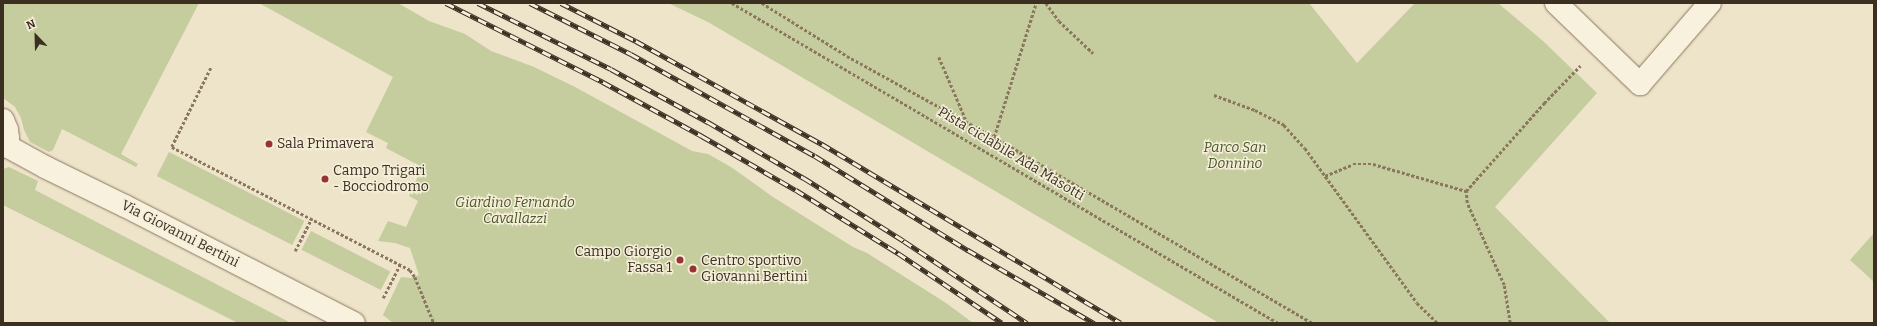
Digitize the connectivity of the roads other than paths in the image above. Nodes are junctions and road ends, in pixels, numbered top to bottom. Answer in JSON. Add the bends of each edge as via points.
{"nodes":[{"id":1,"x":1556,"y":3,"type":"edge"},
{"id":2,"x":1710,"y":3,"type":"edge"},
{"id":3,"x":3,"y":120,"type":"edge"},
{"id":4,"x":4,"y":146,"type":"edge"},
{"id":5,"x":354,"y":323,"type":"edge"}],
"edges":[{"from":1,"to":2,"type":"street","via":[[1640,84]]},
{"from":3,"to":4,"type":"street","via":[[8,138]]},
{"from":4,"to":5,"type":"street","name":"Via Giovanni Bertini"}]}
